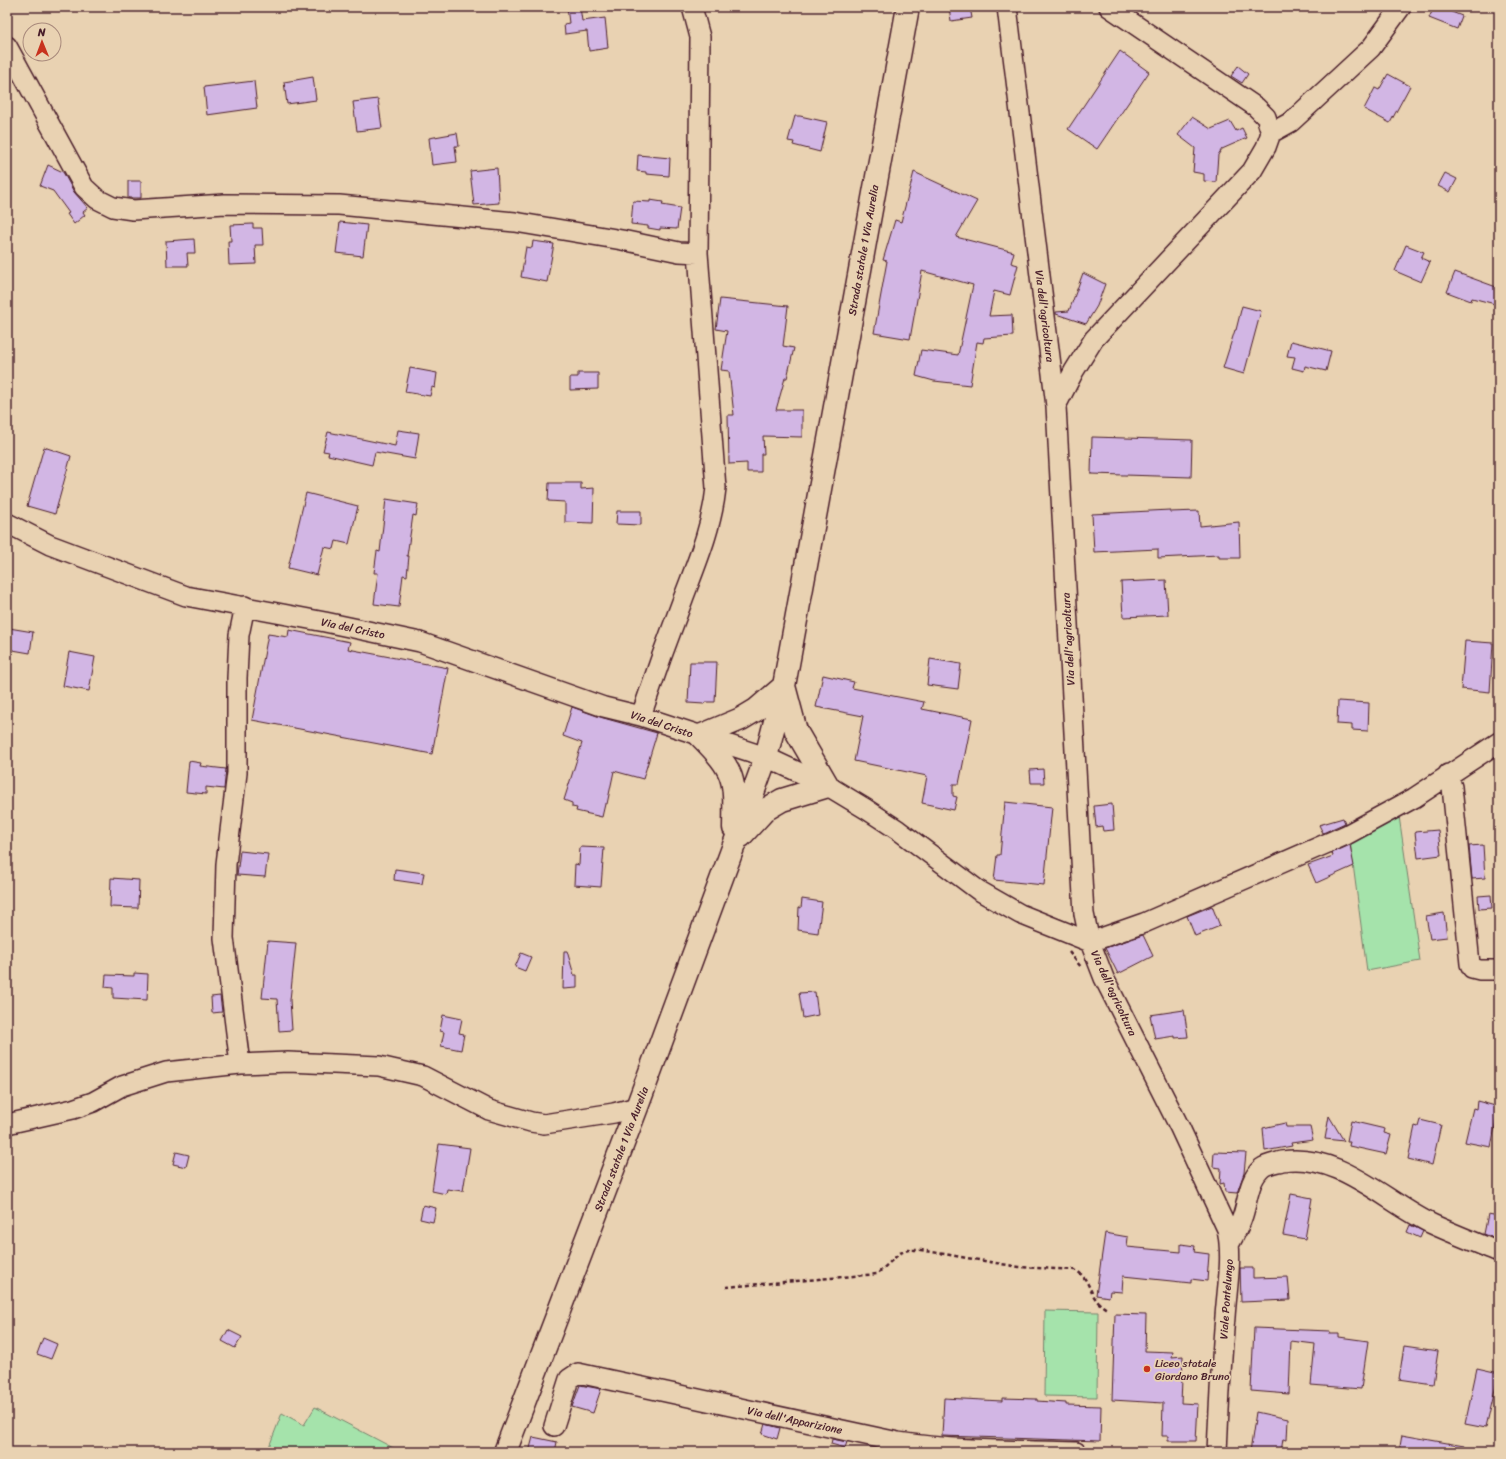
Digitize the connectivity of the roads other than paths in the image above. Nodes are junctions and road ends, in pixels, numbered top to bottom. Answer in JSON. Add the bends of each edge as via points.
{"nodes":[{"id":1,"x":692,"y":7,"type":"edge"},
{"id":2,"x":908,"y":7,"type":"edge"},
{"id":3,"x":1007,"y":7,"type":"edge"},
{"id":4,"x":1109,"y":7,"type":"edge"},
{"id":5,"x":1401,"y":7,"type":"edge"},
{"id":6,"x":7,"y":46,"type":"edge"},
{"id":7,"x":1272,"y":133,"type":"junction"},
{"id":8,"x":698,"y":253,"type":"junction"},
{"id":9,"x":1056,"y":406,"type":"junction"},
{"id":10,"x":7,"y":523,"type":"edge"},
{"id":11,"x":245,"y":606,"type":"junction"},
{"id":12,"x":784,"y":686,"type":"junction"},
{"id":13,"x":641,"y":716,"type":"junction"},
{"id":14,"x":700,"y":736,"type":"junction"},
{"id":15,"x":1499,"y":742,"type":"edge"},
{"id":16,"x":766,"y":757,"type":"junction"},
{"id":17,"x":1448,"y":774,"type":"junction"},
{"id":18,"x":828,"y":786,"type":"junction"},
{"id":19,"x":734,"y":845,"type":"junction"},
{"id":20,"x":1090,"y":942,"type":"junction"},
{"id":21,"x":1499,"y":970,"type":"edge"},
{"id":22,"x":240,"y":1064,"type":"junction"},
{"id":23,"x":637,"y":1107,"type":"junction"},
{"id":24,"x":7,"y":1124,"type":"edge"},
{"id":25,"x":1230,"y":1242,"type":"junction"},
{"id":26,"x":1499,"y":1252,"type":"edge"},
{"id":27,"x":554,"y":1426,"type":"dead end"},
{"id":28,"x":505,"y":1452,"type":"edge"},
{"id":29,"x":1076,"y":1452,"type":"edge"},
{"id":30,"x":1217,"y":1452,"type":"edge"}],
"edges":[{"from":1,"to":8,"type":"street","via":[[700,37]]},
{"from":2,"to":12,"type":"main road","name":"Strada statale 1 Via Aurelia"},
{"from":3,"to":9,"type":"street","name":"Via dell'agricoltura"},
{"from":4,"to":7,"type":"street","via":[[1256,107],[1266,117]]},
{"from":5,"to":7,"type":"street","via":[[1366,53],[1291,122]]},
{"from":6,"to":8,"type":"street","via":[[84,187],[96,199],[114,208],[133,210],[225,204],[339,205],[515,222],[679,252]]},
{"from":7,"to":9,"type":"street","via":[[1252,171],[1094,339]]},
{"from":8,"to":13,"type":"street","via":[[716,488],[714,510]]},
{"from":9,"to":20,"type":"street","name":"Via dell'agricoltura","via":[[1084,914]]},
{"from":10,"to":11,"type":"street","name":"Via del Cristo","via":[[50,545],[186,596]]},
{"from":11,"to":13,"type":"street","name":"Via del Cristo","via":[[420,642],[604,707]]},
{"from":11,"to":22,"type":"street","via":[[239,635],[237,773],[226,864],[224,938]]},
{"from":12,"to":14,"type":"main road","via":[[741,719]]},
{"from":12,"to":16,"type":"main road","name":"Strada statale 1 Via Aurelia"},
{"from":12,"to":18,"type":"main road","via":[[796,731]]},
{"from":13,"to":14,"type":"street","name":"Via del Cristo"},
{"from":14,"to":16,"type":"street","name":"Via del Cristo"},
{"from":14,"to":19,"type":"main road","via":[[719,755],[732,778],[735,789]]},
{"from":15,"to":17,"type":"street"},
{"from":16,"to":18,"type":"street","name":"Via del Cristo"},
{"from":16,"to":19,"type":"main road","name":"Strada statale 1 Via Aurelia"},
{"from":17,"to":20,"type":"street","via":[[1392,810],[1346,835],[1144,924]]},
{"from":17,"to":21,"type":"street","via":[[1452,787],[1470,964],[1472,968],[1480,970]]},
{"from":18,"to":19,"type":"main road","via":[[782,800],[765,810]]},
{"from":18,"to":20,"type":"street","name":"Via del Cristo","via":[[898,830],[978,890],[1020,914]]},
{"from":19,"to":23,"type":"main road","name":"Strada statale 1 Via Aurelia"},
{"from":20,"to":25,"type":"street","name":"Via dell'agricoltura","via":[[1104,978],[1224,1218]]},
{"from":22,"to":23,"type":"street","via":[[310,1062],[379,1066],[423,1076],[489,1110],[544,1124],[614,1114]]},
{"from":22,"to":24,"type":"street","via":[[166,1072],[122,1086],[93,1102],[73,1109]]},
{"from":23,"to":28,"type":"main road","name":"Strada statale 1 Via Aurelia"},
{"from":25,"to":26,"type":"street","via":[[1242,1219],[1256,1175],[1272,1163],[1292,1160],[1323,1164],[1345,1172],[1431,1224]]},
{"from":25,"to":30,"type":"street","name":"Viale Pontelungo"},
{"from":27,"to":29,"type":"street","name":"Via dell'Apparizione","via":[[569,1379],[578,1372],[921,1446]]}]}
